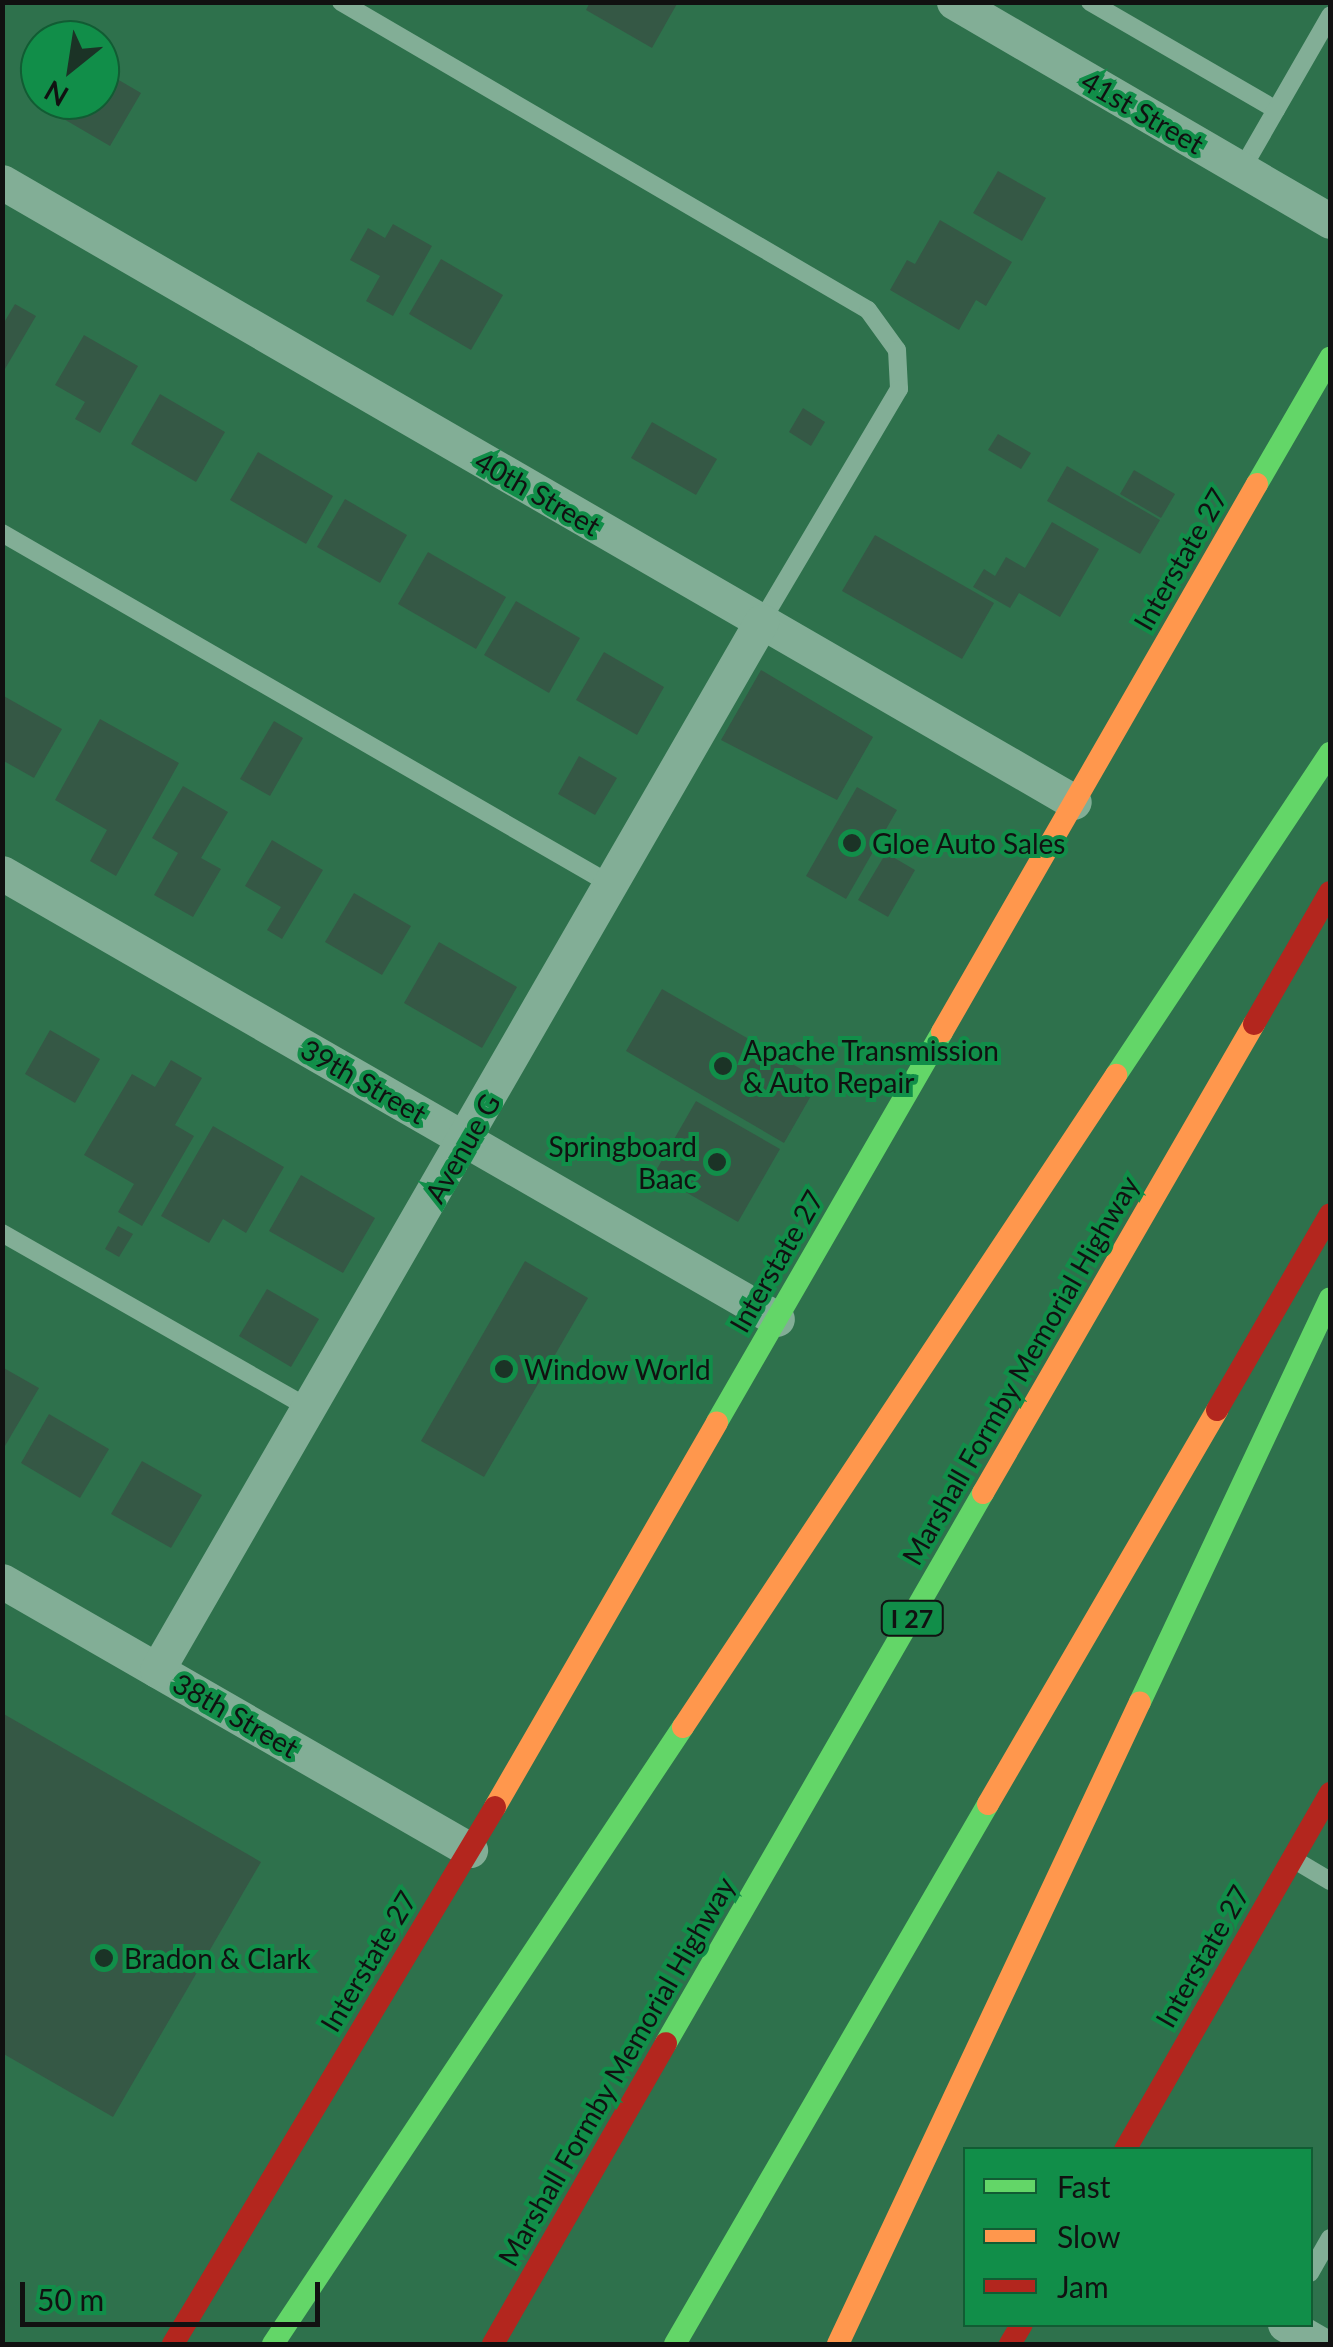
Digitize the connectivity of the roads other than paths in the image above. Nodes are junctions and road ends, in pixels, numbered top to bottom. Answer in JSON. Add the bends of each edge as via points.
{"nodes":[{"id":1,"x":341,"y":2,"type":"edge"},
{"id":2,"x":1090,"y":2,"type":"edge"},
{"id":3,"x":970,"y":6,"type":"edge"},
{"id":4,"x":1330,"y":16,"type":"edge"},
{"id":5,"x":1276,"y":110,"type":"junction"},
{"id":6,"x":1242,"y":169,"type":"junction"},
{"id":7,"x":2,"y":182,"type":"edge"},
{"id":8,"x":1330,"y":221,"type":"edge"},
{"id":9,"x":1330,"y":358,"type":"edge"},
{"id":10,"x":2,"y":533,"type":"edge"},
{"id":11,"x":760,"y":622,"type":"junction"},
{"id":12,"x":1330,"y":753,"type":"edge"},
{"id":13,"x":1074,"y":802,"type":"junction"},
{"id":14,"x":2,"y":873,"type":"edge"},
{"id":15,"x":612,"y":885,"type":"junction"},
{"id":16,"x":1330,"y":892,"type":"edge"},
{"id":17,"x":467,"y":1140,"type":"junction"},
{"id":18,"x":1330,"y":1214,"type":"edge"},
{"id":19,"x":2,"y":1233,"type":"edge"},
{"id":20,"x":1330,"y":1298,"type":"edge"},
{"id":21,"x":777,"y":1319,"type":"junction"},
{"id":22,"x":310,"y":1410,"type":"junction"},
{"id":23,"x":2,"y":1581,"type":"edge"},
{"id":24,"x":158,"y":1670,"type":"junction"},
{"id":25,"x":1330,"y":1792,"type":"edge"},
{"id":26,"x":470,"y":1850,"type":"junction"},
{"id":27,"x":1292,"y":1859,"type":"junction"},
{"id":28,"x":1330,"y":1881,"type":"edge"},
{"id":29,"x":1127,"y":2147,"type":"edge"},
{"id":30,"x":1330,"y":2238,"type":"edge"},
{"id":31,"x":1313,"y":2268,"type":"edge"},
{"id":32,"x":1290,"y":2327,"type":"edge"},
{"id":33,"x":172,"y":2344,"type":"edge"},
{"id":34,"x":273,"y":2344,"type":"edge"},
{"id":35,"x":493,"y":2344,"type":"edge"},
{"id":36,"x":675,"y":2344,"type":"edge"},
{"id":37,"x":838,"y":2344,"type":"edge"},
{"id":38,"x":1319,"y":2344,"type":"edge"}],
"edges":[{"from":1,"to":11,"type":"lane","via":[[868,310],[897,350],[899,389]]},
{"from":2,"to":5,"type":"lane"},
{"from":3,"to":6,"type":"street","name":"41st Street"},
{"from":4,"to":5,"type":"lane"},
{"from":5,"to":6,"type":"lane"},
{"from":6,"to":8,"type":"street","name":"41st Street"},
{"from":7,"to":11,"type":"street","name":"40th Street"},
{"from":9,"to":13,"type":"main road","name":"Interstate 27"},
{"from":10,"to":15,"type":"lane"},
{"from":11,"to":13,"type":"street","name":"40th Street"},
{"from":11,"to":15,"type":"street","name":"Avenue G"},
{"from":12,"to":34,"type":"main road"},
{"from":13,"to":21,"type":"main road","name":"Interstate 27"},
{"from":14,"to":17,"type":"street","name":"39th Street"},
{"from":15,"to":17,"type":"street","name":"Avenue G"},
{"from":16,"to":35,"type":"main road","name":"Marshall Formby Memorial Highway","number":"I 27"},
{"from":17,"to":21,"type":"street","name":"39th Street"},
{"from":17,"to":22,"type":"street","name":"Avenue G"},
{"from":18,"to":36,"type":"main road"},
{"from":19,"to":22,"type":"lane"},
{"from":20,"to":37,"type":"main road"},
{"from":21,"to":26,"type":"main road","name":"Interstate 27"},
{"from":22,"to":24,"type":"street","name":"Avenue G"},
{"from":23,"to":24,"type":"street","name":"38th Street"},
{"from":24,"to":26,"type":"street","name":"38th Street"},
{"from":25,"to":27,"type":"main road","name":"Interstate 27"},
{"from":26,"to":33,"type":"main road","name":"Interstate 27"},
{"from":27,"to":28,"type":"lane"},
{"from":27,"to":29,"type":"main road","name":"Interstate 27"},
{"from":30,"to":31,"type":"lane"},
{"from":32,"to":38,"type":"street"}]}
